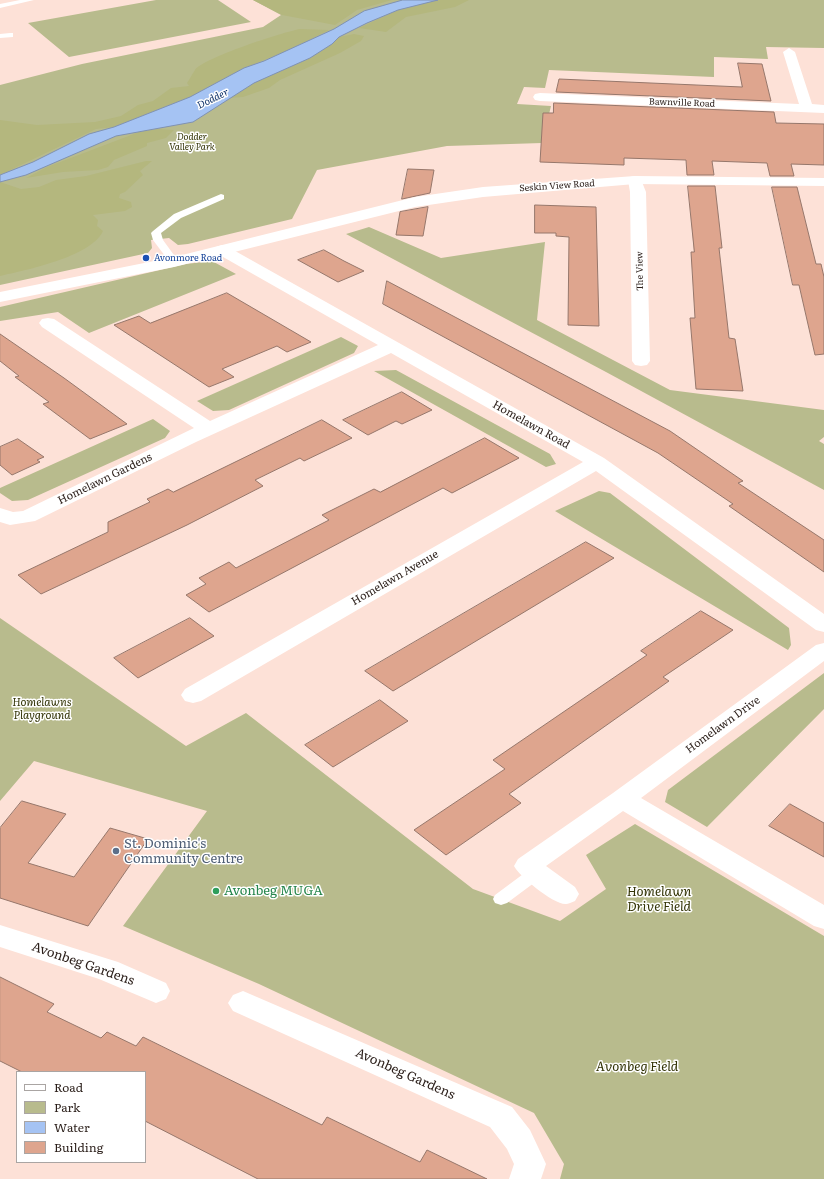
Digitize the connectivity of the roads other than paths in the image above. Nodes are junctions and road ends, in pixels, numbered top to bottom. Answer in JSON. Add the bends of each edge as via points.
{"nodes":[{"id":1,"x":31,"y":0,"type":"edge"},
{"id":2,"x":0,"y":6,"type":"edge"},
{"id":3,"x":10,"y":35,"type":"dead end"},
{"id":4,"x":0,"y":36,"type":"edge"},
{"id":5,"x":789,"y":52,"type":"dead end"},
{"id":6,"x":540,"y":97,"type":"dead end"},
{"id":7,"x":807,"y":109,"type":"junction"},
{"id":8,"x":824,"y":109,"type":"edge"},
{"id":9,"x":635,"y":180,"type":"junction"},
{"id":10,"x":824,"y":182,"type":"edge"},
{"id":11,"x":221,"y":197,"type":"dead end"},
{"id":12,"x":222,"y":250,"type":"junction"},
{"id":13,"x":174,"y":262,"type":"junction"},
{"id":14,"x":0,"y":298,"type":"edge"},
{"id":15,"x":48,"y":323,"type":"dead end"},
{"id":16,"x":391,"y":346,"type":"junction"},
{"id":17,"x":641,"y":361,"type":"dead end"},
{"id":18,"x":208,"y":429,"type":"junction"},
{"id":19,"x":597,"y":462,"type":"junction"},
{"id":20,"x":0,"y":514,"type":"edge"},
{"id":21,"x":824,"y":625,"type":"edge"},
{"id":22,"x":824,"y":650,"type":"edge"},
{"id":23,"x":193,"y":695,"type":"dead end"},
{"id":24,"x":622,"y":799,"type":"junction"},
{"id":25,"x":536,"y":873,"type":"junction"},
{"id":26,"x":565,"y":894,"type":"dead end"},
{"id":27,"x":501,"y":899,"type":"dead end"},
{"id":28,"x":824,"y":918,"type":"edge"},
{"id":29,"x":3,"y":942,"type":"edge"},
{"id":30,"x":156,"y":991,"type":"dead end"},
{"id":31,"x":243,"y":1003,"type":"dead end"},
{"id":32,"x":525,"y":1179,"type":"edge"}],
"edges":[{"from":1,"to":2,"type":"lane"},
{"from":3,"to":4,"type":"lane"},
{"from":5,"to":7,"type":"street"},
{"from":6,"to":7,"type":"street","name":"Bawnville Road"},
{"from":7,"to":8,"type":"street","name":"Bawnville Road"},
{"from":9,"to":10,"type":"street","name":"Seskin View Road"},
{"from":9,"to":12,"type":"street","name":"Seskin View Road","via":[[437,198],[353,216]]},
{"from":9,"to":17,"type":"street","name":"The View","via":[[638,189]]},
{"from":11,"to":13,"type":"lane","via":[[163,226],[156,233]]},
{"from":12,"to":13,"type":"street"},
{"from":12,"to":16,"type":"street","name":"Homelawn Road"},
{"from":13,"to":14,"type":"street"},
{"from":15,"to":18,"type":"street"},
{"from":16,"to":18,"type":"street","name":"Homelawn Gardens"},
{"from":16,"to":19,"type":"street","name":"Homelawn Road"},
{"from":18,"to":20,"type":"street","name":"Homelawn Gardens","via":[[28,517],[10,519]]},
{"from":19,"to":21,"type":"street","name":"Homelawn Road"},
{"from":19,"to":23,"type":"street","name":"Homelawn Avenue"},
{"from":22,"to":24,"type":"street","name":"Homelawn Drive"},
{"from":24,"to":25,"type":"street","name":"Homelawn Drive","via":[[526,866]]},
{"from":24,"to":28,"type":"street"},
{"from":25,"to":26,"type":"street"},
{"from":25,"to":27,"type":"lane"},
{"from":29,"to":30,"type":"street","name":"Avonbeg Gardens","via":[[108,970]]},
{"from":31,"to":32,"type":"street","name":"Avonbeg Gardens","via":[[501,1117],[520,1140],[530,1164]]}]}
